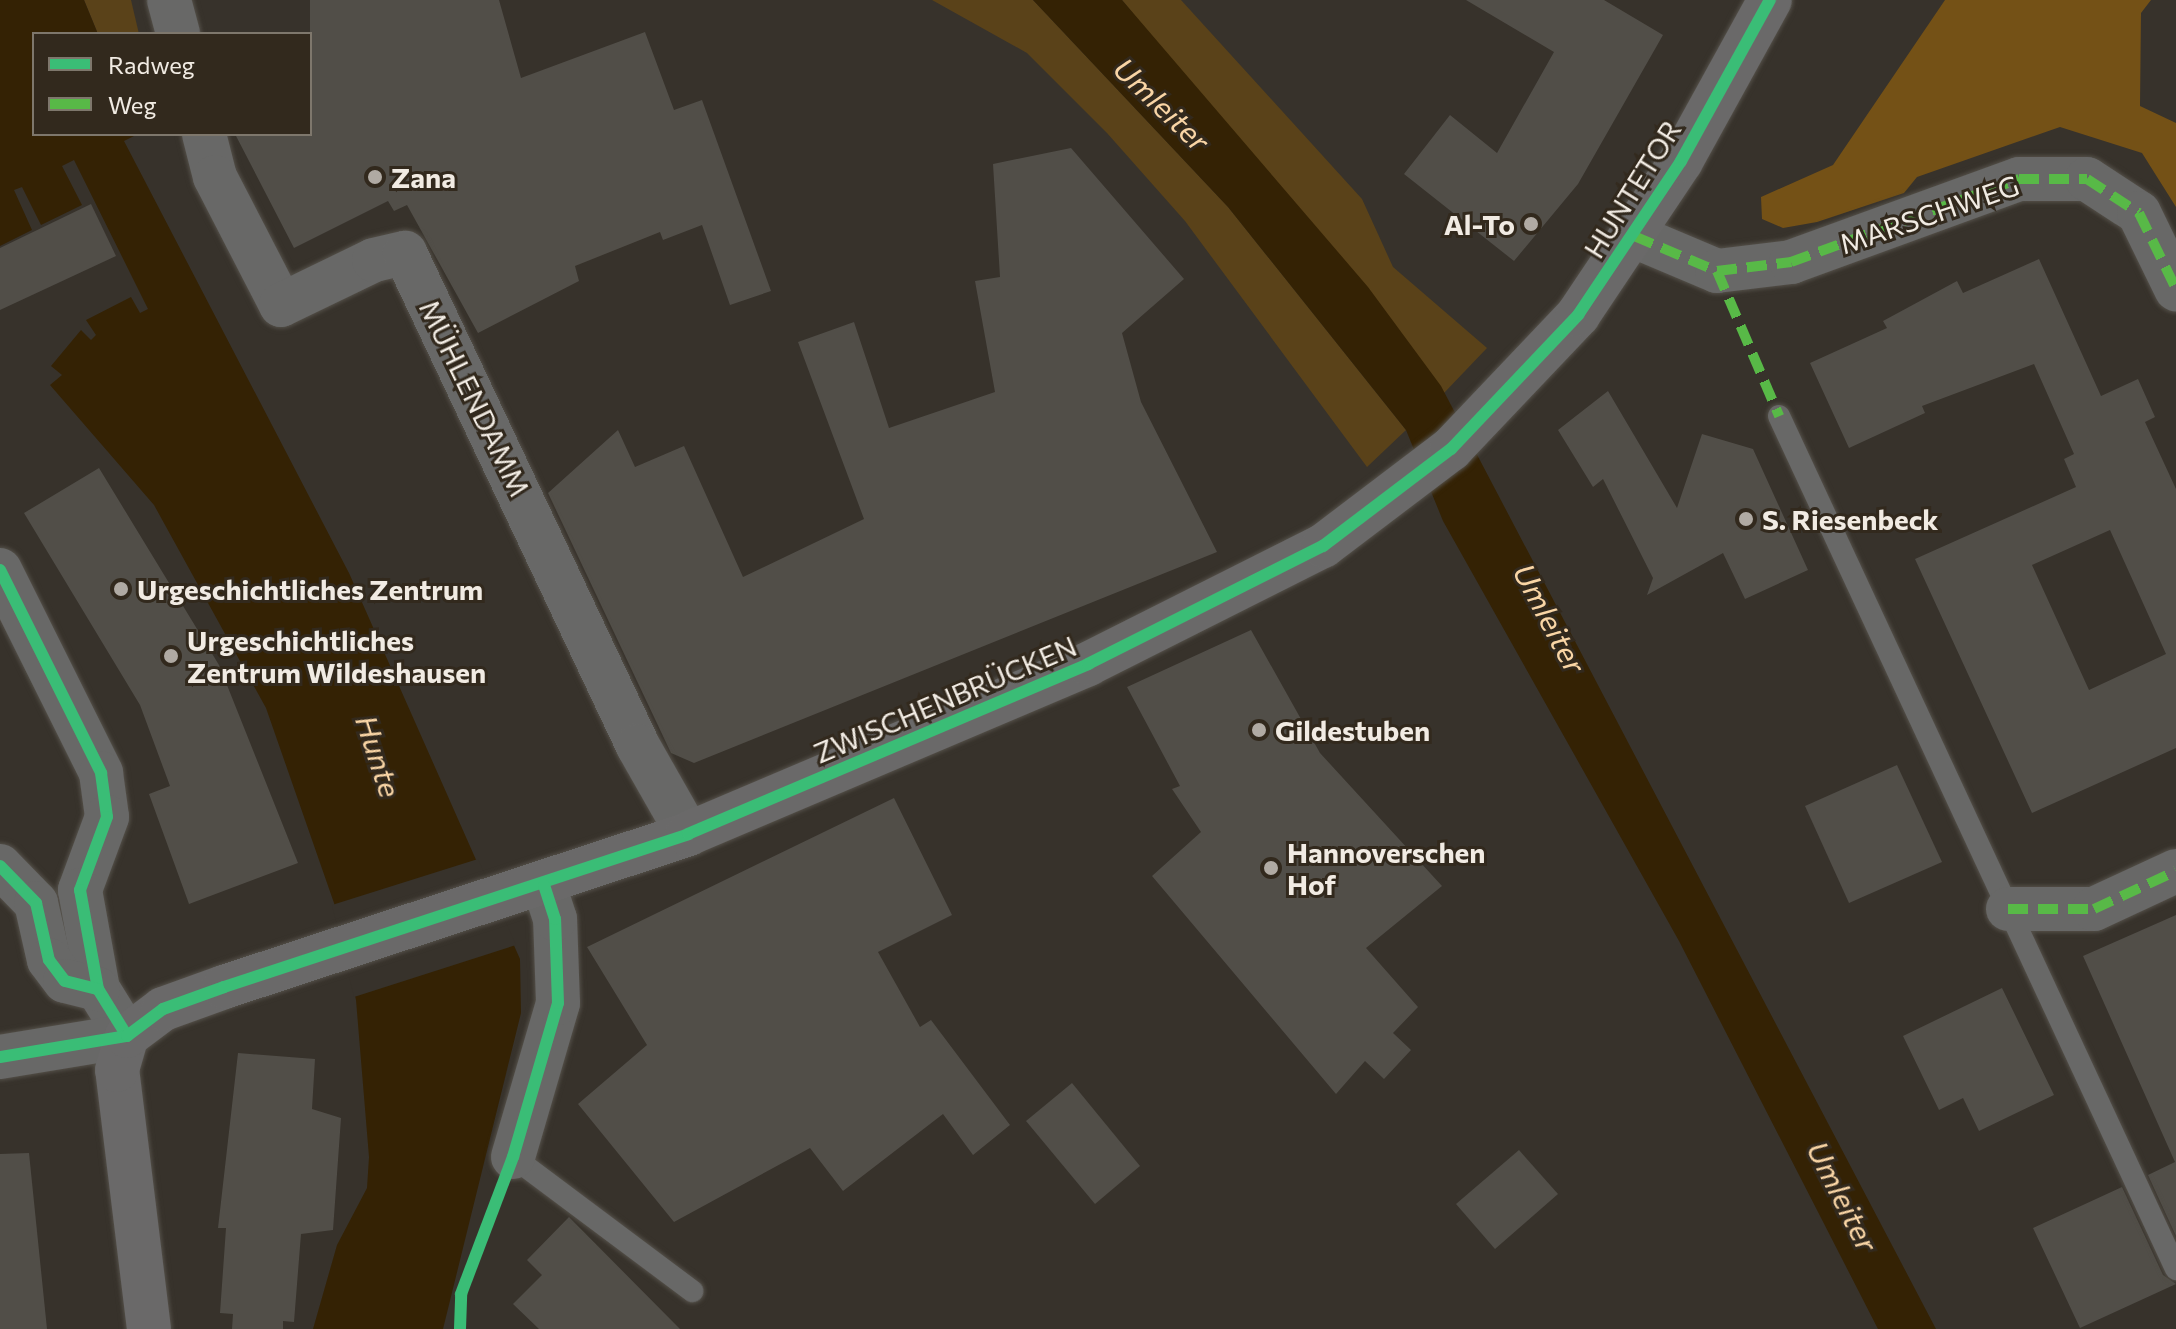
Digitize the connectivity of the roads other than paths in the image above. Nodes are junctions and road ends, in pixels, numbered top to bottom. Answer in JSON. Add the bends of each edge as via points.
{"nodes":[{"id":1,"x":169,"y":0,"type":"edge"},
{"id":2,"x":1770,"y":0,"type":"edge"},
{"id":3,"x":177,"y":32,"type":"edge"},
{"id":4,"x":205,"y":136,"type":"edge"},
{"id":5,"x":1634,"y":236,"type":"junction"},
{"id":6,"x":2176,"y":289,"type":"edge"},
{"id":7,"x":1512,"y":390,"type":"joint"},
{"id":8,"x":1779,"y":416,"type":"dead end"},
{"id":9,"x":0,"y":570,"type":"edge"},
{"id":10,"x":688,"y":834,"type":"junction"},
{"id":11,"x":0,"y":866,"type":"edge"},
{"id":12,"x":2176,"y":871,"type":"edge"},
{"id":13,"x":544,"y":886,"type":"junction"},
{"id":14,"x":2008,"y":909,"type":"junction"},
{"id":15,"x":98,"y":989,"type":"junction"},
{"id":16,"x":127,"y":1036,"type":"junction"},
{"id":17,"x":0,"y":1057,"type":"edge"},
{"id":18,"x":513,"y":1157,"type":"joint"},
{"id":19,"x":2176,"y":1269,"type":"edge"},
{"id":20,"x":692,"y":1291,"type":"dead end"},
{"id":21,"x":149,"y":1329,"type":"edge"}],
"edges":[{"from":1,"to":3,"type":"street"},
{"from":2,"to":5,"type":"street","name":"HUNTETOR"},
{"from":4,"to":10,"type":"street","name":"MÜHLENDAMM","via":[[215,177],[281,305],[374,260],[405,253],[638,746]]},
{"from":5,"to":6,"type":"street","name":"MARSCHWEG","via":[[1717,271],[1791,262],[2019,179],[2087,179],[2139,213]]},
{"from":5,"to":7,"type":"street","name":"HUNTETOR"},
{"from":7,"to":10,"type":"street","name":"ZWISCHENBRÜCKEN","via":[[1383,503],[1323,546],[1221,602]]},
{"from":8,"to":14,"type":"lane"},
{"from":9,"to":15,"type":"street","via":[[101,773],[107,817],[80,890]]},
{"from":10,"to":13,"type":"street","name":"ZWISCHENBRÜCKEN"},
{"from":11,"to":15,"type":"street","via":[[36,903],[49,960],[65,981]]},
{"from":12,"to":14,"type":"street","via":[[2094,909]]},
{"from":13,"to":16,"type":"street","name":"ZWISCHENBRÜCKEN","via":[[163,1009]]},
{"from":13,"to":18,"type":"street","via":[[555,919],[558,1003]]},
{"from":14,"to":19,"type":"lane"},
{"from":15,"to":16,"type":"street"},
{"from":16,"to":17,"type":"street"},
{"from":16,"to":21,"type":"street","via":[[117,1070]]},
{"from":18,"to":20,"type":"lane"}]}
